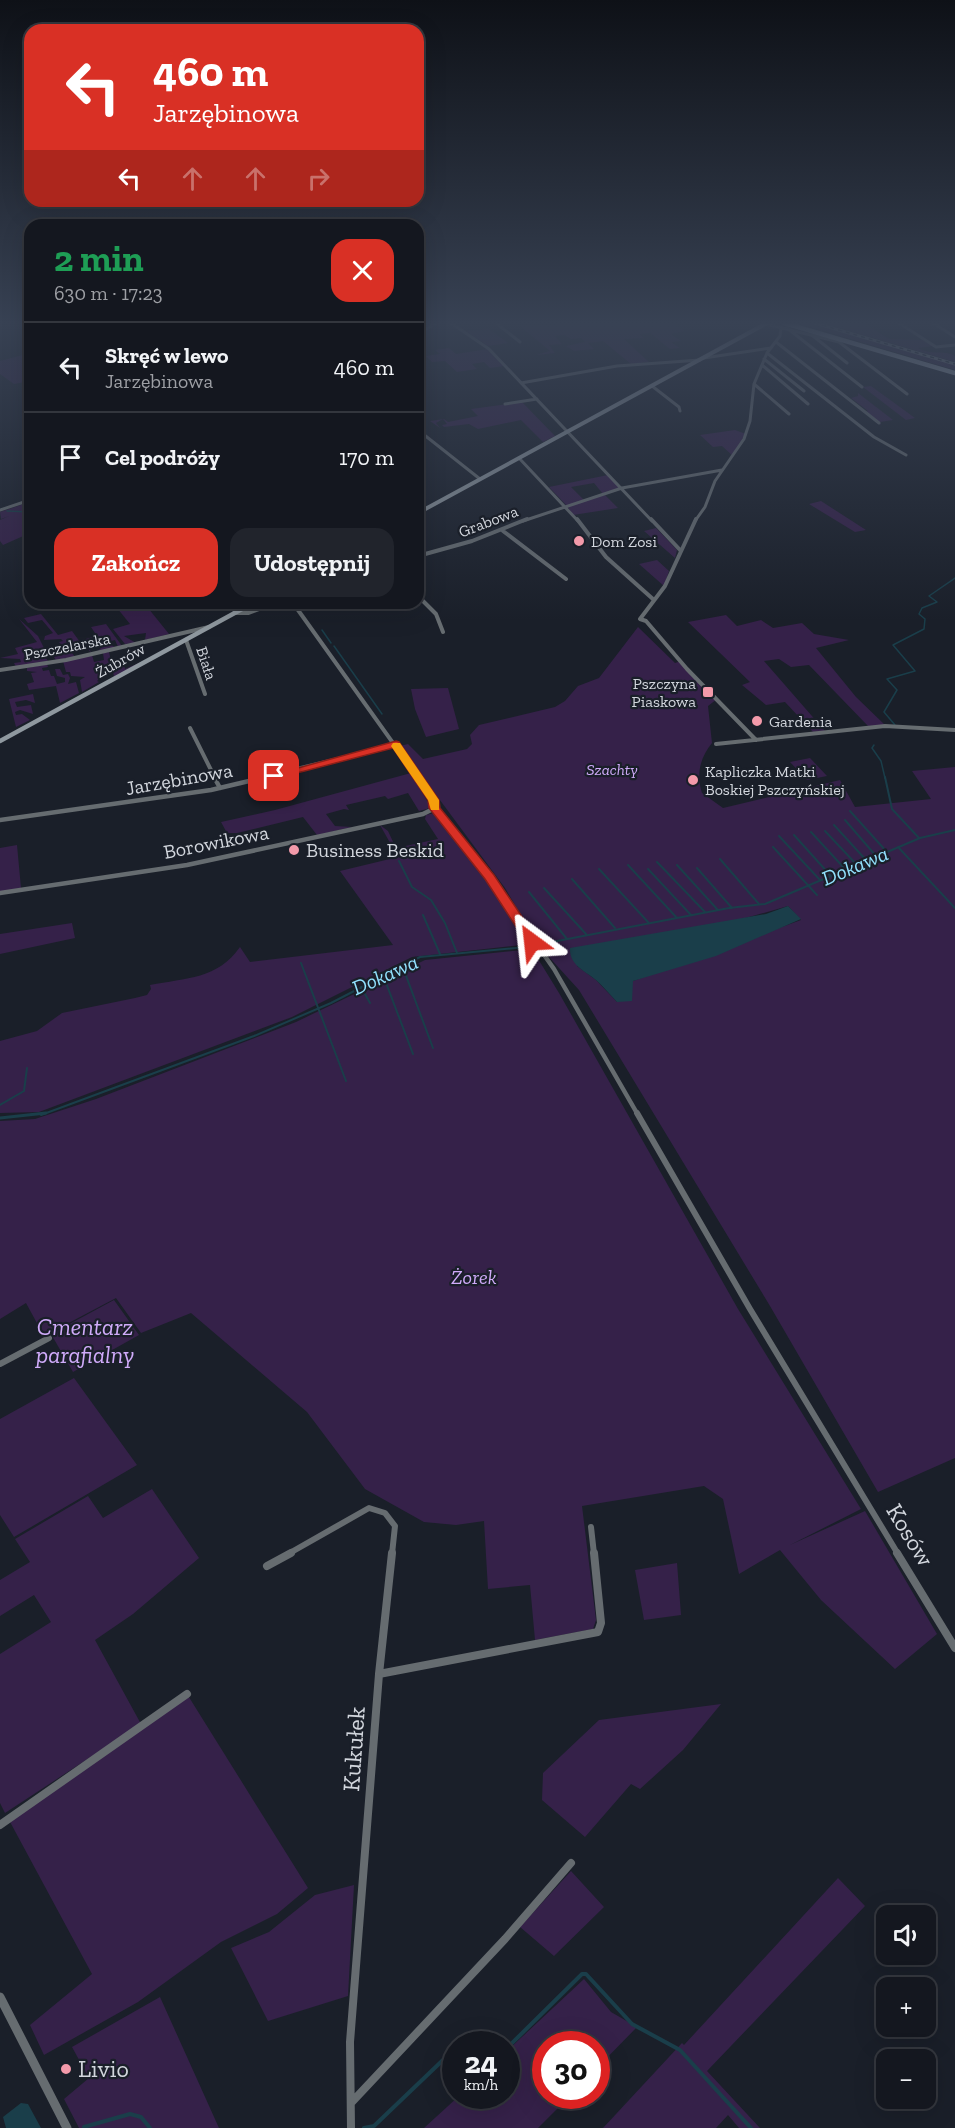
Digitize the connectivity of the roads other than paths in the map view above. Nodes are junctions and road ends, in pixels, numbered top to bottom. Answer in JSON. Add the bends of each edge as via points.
{"nodes":[{"id":1,"x":560,"y":422,"type":"edge"},
{"id":2,"x":586,"y":422,"type":"edge"},
{"id":3,"x":748,"y":422,"type":"edge"},
{"id":4,"x":855,"y":422,"type":"edge"},
{"id":5,"x":569,"y":432,"type":"junction"},
{"id":6,"x":424,"y":435,"type":"edge"},
{"id":7,"x":906,"y":455,"type":"dead end"},
{"id":8,"x":519,"y":458,"type":"junction"},
{"id":9,"x":722,"y":470,"type":"junction"},
{"id":10,"x":480,"y":479,"type":"junction"},
{"id":11,"x":622,"y":488,"type":"junction"},
{"id":12,"x":24,"y":502,"type":"edge"},
{"id":13,"x":566,"y":506,"type":"junction"},
{"id":14,"x":0,"y":510,"type":"edge"},
{"id":15,"x":424,"y":510,"type":"edge"},
{"id":16,"x":503,"y":531,"type":"junction"},
{"id":17,"x":681,"y":550,"type":"junction"},
{"id":18,"x":424,"y":554,"type":"edge"},
{"id":19,"x":566,"y":579,"type":"dead end"},
{"id":20,"x":654,"y":600,"type":"junction"},
{"id":21,"x":424,"y":602,"type":"edge"},
{"id":22,"x":242,"y":609,"type":"edge"},
{"id":23,"x":259,"y":609,"type":"edge"},
{"id":24,"x":297,"y":609,"type":"edge"},
{"id":25,"x":234,"y":613,"type":"junction"},
{"id":26,"x":209,"y":627,"type":"junction"},
{"id":27,"x":443,"y":632,"type":"dead end"},
{"id":28,"x":186,"y":640,"type":"junction"},
{"id":29,"x":0,"y":670,"type":"edge"},
{"id":30,"x":205,"y":694,"type":"dead end"},
{"id":31,"x":190,"y":728,"type":"dead end"},
{"id":32,"x":955,"y":730,"type":"edge"},
{"id":33,"x":756,"y":740,"type":"junction"},
{"id":34,"x":0,"y":741,"type":"edge"},
{"id":35,"x":716,"y":744,"type":"dead end"},
{"id":36,"x":396,"y":745,"type":"junction"},
{"id":37,"x":220,"y":788,"type":"junction"},
{"id":38,"x":435,"y":808,"type":"junction"},
{"id":39,"x":0,"y":820,"type":"edge"},
{"id":40,"x":0,"y":893,"type":"edge"},
{"id":41,"x":49,"y":1338,"type":"dead end"},
{"id":42,"x":0,"y":1364,"type":"edge"},
{"id":43,"x":591,"y":1527,"type":"dead end"},
{"id":44,"x":267,"y":1566,"type":"dead end"},
{"id":45,"x":955,"y":1648,"type":"edge"},
{"id":46,"x":379,"y":1674,"type":"junction"},
{"id":47,"x":187,"y":1694,"type":"dead end"},
{"id":48,"x":0,"y":1825,"type":"edge"},
{"id":49,"x":571,"y":1863,"type":"dead end"},
{"id":50,"x":0,"y":1997,"type":"edge"},
{"id":51,"x":351,"y":2103,"type":"junction"},
{"id":52,"x":68,"y":2128,"type":"edge"},
{"id":53,"x":351,"y":2128,"type":"edge"}],
"edges":[{"from":1,"to":5,"type":"street"},
{"from":2,"to":5,"type":"main road"},
{"from":3,"to":9,"type":"street","via":[[734,457]]},
{"from":4,"to":7,"type":"street"},
{"from":5,"to":8,"type":"main road"},
{"from":5,"to":11,"type":"street"},
{"from":6,"to":10,"type":"street"},
{"from":8,"to":10,"type":"main road"},
{"from":8,"to":13,"type":"street"},
{"from":9,"to":11,"type":"street","name":"Grabowa"},
{"from":9,"to":17,"type":"street"},
{"from":10,"to":15,"type":"main road"},
{"from":11,"to":13,"type":"street","name":"Grabowa"},
{"from":11,"to":17,"type":"street"},
{"from":12,"to":14,"type":"street"},
{"from":13,"to":16,"type":"street","name":"Grabowa"},
{"from":13,"to":20,"type":"street","via":[[601,551]]},
{"from":16,"to":18,"type":"street","name":"Grabowa"},
{"from":16,"to":19,"type":"street"},
{"from":17,"to":20,"type":"street","via":[[665,586]]},
{"from":20,"to":33,"type":"street","via":[[640,619]]},
{"from":21,"to":27,"type":"street","via":[[436,614]]},
{"from":22,"to":25,"type":"main road","name":"Żubrów"},
{"from":23,"to":25,"type":"street"},
{"from":24,"to":36,"type":"street"},
{"from":25,"to":26,"type":"main road","name":"Żubrów"},
{"from":26,"to":28,"type":"main road","name":"Żubrów"},
{"from":26,"to":29,"type":"street","name":"Pszczelarska","via":[[66,660]]},
{"from":28,"to":30,"type":"street","name":"Biała"},
{"from":28,"to":34,"type":"main road","name":"Żubrów"},
{"from":31,"to":37,"type":"street"},
{"from":32,"to":33,"type":"street","via":[[885,726]]},
{"from":33,"to":35,"type":"street"},
{"from":36,"to":37,"type":"street","name":"Jarzębinowa"},
{"from":36,"to":38,"type":"street","via":[[434,800]]},
{"from":37,"to":39,"type":"street","name":"Jarzębinowa"},
{"from":38,"to":40,"type":"street","name":"Borowikowa","via":[[381,824],[187,865]]},
{"from":38,"to":45,"type":"street","name":"Kosów","via":[[490,877],[535,949],[554,969],[750,1310]]},
{"from":41,"to":42,"type":"street"},
{"from":43,"to":46,"type":"street","via":[[601,1623],[598,1632]]},
{"from":44,"to":46,"type":"street","name":"Kukułek","via":[[369,1508],[390,1515],[395,1526]]},
{"from":46,"to":51,"type":"street","name":"Kukułek","via":[[350,2042]]},
{"from":47,"to":48,"type":"street"},
{"from":49,"to":51,"type":"street"},
{"from":50,"to":52,"type":"street"},
{"from":51,"to":53,"type":"street","name":"Kukułek"}]}
